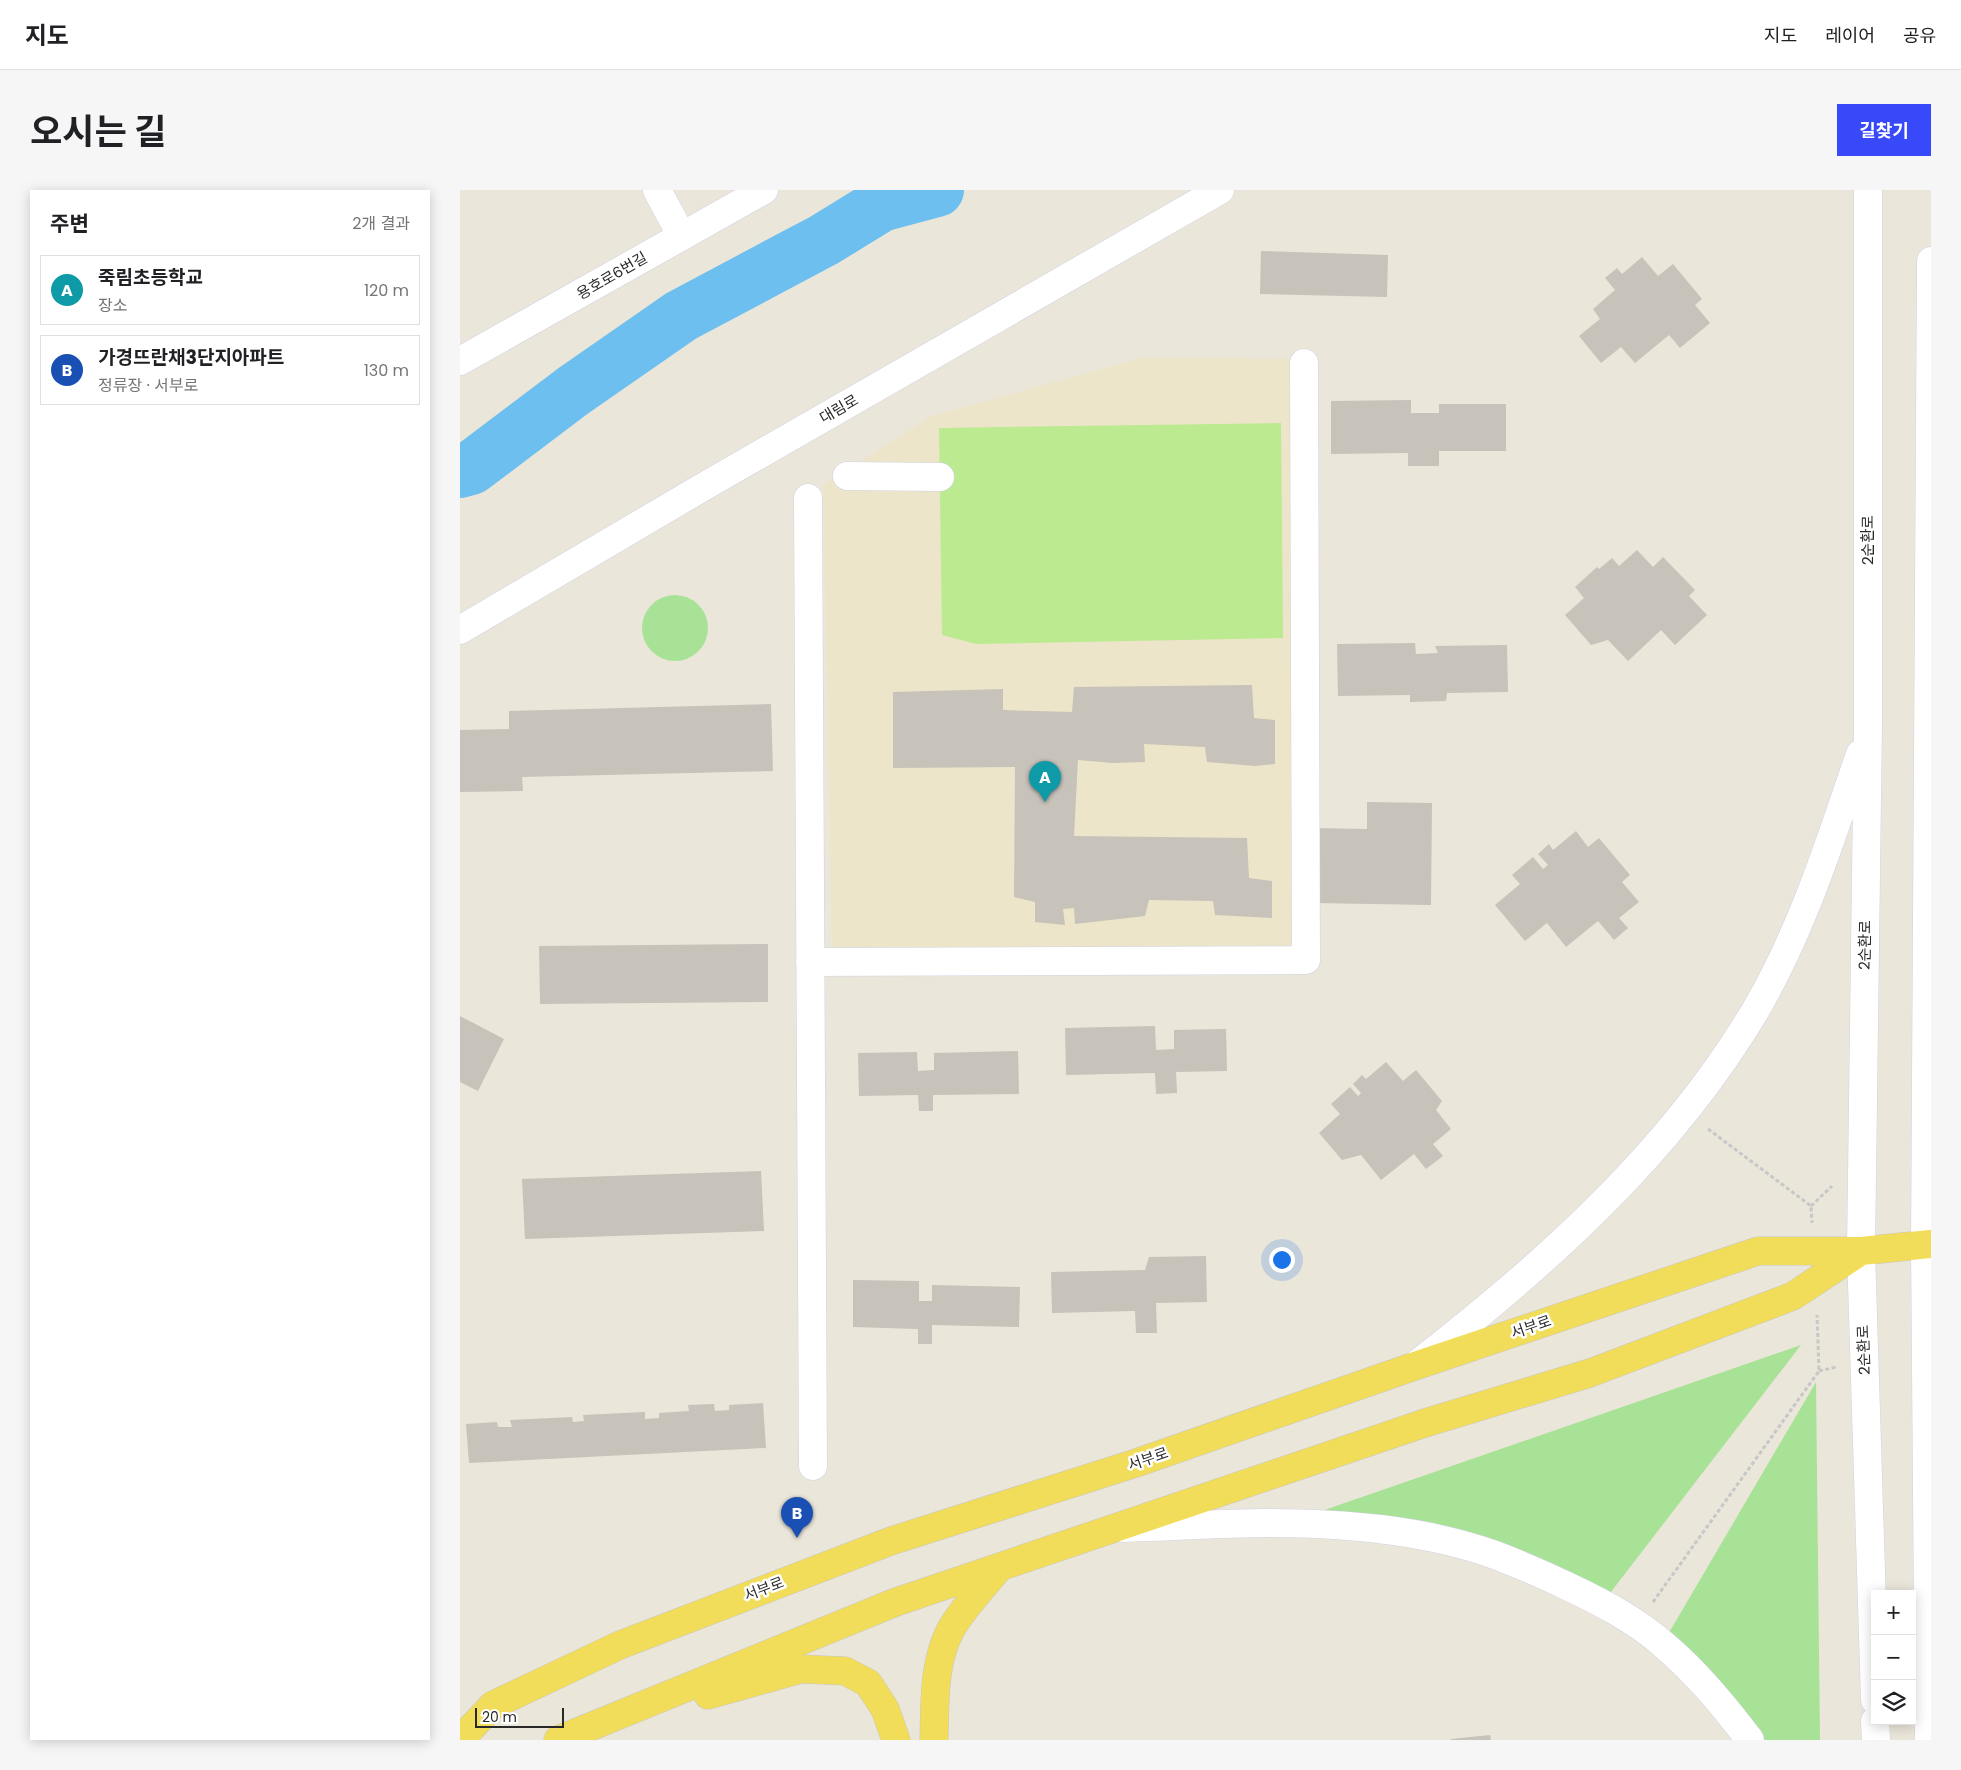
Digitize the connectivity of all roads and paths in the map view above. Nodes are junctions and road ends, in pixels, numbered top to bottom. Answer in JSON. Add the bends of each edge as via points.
{"nodes":[{"id":1,"x":657,"y":190,"type":"edge"},
{"id":2,"x":764,"y":190,"type":"edge"},
{"id":3,"x":1220,"y":190,"type":"edge"},
{"id":4,"x":1868,"y":190,"type":"edge"},
{"id":5,"x":678,"y":229,"type":"dead end"},
{"id":6,"x":1931,"y":261,"type":"edge"},
{"id":7,"x":460,"y":361,"type":"edge"},
{"id":8,"x":1304,"y":363,"type":"dead end"},
{"id":9,"x":847,"y":476,"type":"dead end"},
{"id":10,"x":940,"y":477,"type":"dead end"},
{"id":11,"x":808,"y":498,"type":"dead end"},
{"id":12,"x":460,"y":630,"type":"edge"},
{"id":13,"x":1868,"y":732,"type":"junction"},
{"id":14,"x":810,"y":962,"type":"junction"},
{"id":15,"x":1685,"y":1112,"type":"junction"},
{"id":16,"x":1928,"y":1244,"type":"edge"},
{"id":17,"x":1813,"y":1251,"type":"junction"},
{"id":18,"x":1861,"y":1251,"type":"junction"},
{"id":19,"x":1815,"y":1282,"type":"junction"},
{"id":20,"x":1415,"y":1366,"type":"junction"},
{"id":21,"x":814,"y":1466,"type":"dead end"},
{"id":22,"x":1117,"y":1528,"type":"junction"},
{"id":23,"x":999,"y":1568,"type":"junction"},
{"id":24,"x":1637,"y":1625,"type":"junction"},
{"id":25,"x":1874,"y":1680,"type":"edge"},
{"id":26,"x":1875,"y":1725,"type":"edge"},
{"id":27,"x":460,"y":1740,"type":"edge"},
{"id":28,"x":558,"y":1740,"type":"edge"},
{"id":29,"x":569,"y":1740,"type":"edge"},
{"id":30,"x":896,"y":1740,"type":"edge"},
{"id":31,"x":934,"y":1740,"type":"edge"},
{"id":32,"x":1750,"y":1740,"type":"edge"},
{"id":33,"x":1876,"y":1740,"type":"edge"},
{"id":34,"x":1929,"y":1740,"type":"edge"}],
"edges":[{"from":1,"to":5,"type":"street"},
{"from":2,"to":7,"type":"street","name":"용호로6번길"},
{"from":3,"to":12,"type":"street","name":"대림로"},
{"from":4,"to":13,"type":"street","name":"2순환로"},
{"from":6,"to":16,"type":"street"},
{"from":8,"to":14,"type":"street","via":[[1306,960]]},
{"from":9,"to":10,"type":"street"},
{"from":11,"to":14,"type":"street"},
{"from":13,"to":15,"type":"street","via":[[1798,925],[1755,1010],[1722,1063]]},
{"from":13,"to":18,"type":"street","name":"2순환로"},
{"from":14,"to":21,"type":"street"},
{"from":15,"to":17,"type":"path","via":[[1811,1206]]},
{"from":15,"to":20,"type":"street","via":[[1580,1226],[1464,1328]]},
{"from":16,"to":18,"type":"main road","name":"서부로"},
{"from":16,"to":34,"type":"street"},
{"from":17,"to":18,"type":"main road","name":"서부로"},
{"from":17,"to":20,"type":"main road","name":"서부로","via":[[1758,1251]]},
{"from":18,"to":19,"type":"main road","name":"서부로"},
{"from":18,"to":25,"type":"street","name":"2순환로"},
{"from":19,"to":22,"type":"main road","name":"서부로","via":[[1793,1296],[1590,1374],[1425,1423]]},
{"from":19,"to":24,"type":"path","via":[[1819,1371]]},
{"from":20,"to":27,"type":"main road","name":"서부로","via":[[1136,1463],[891,1541],[620,1645],[493,1705]]},
{"from":22,"to":23,"type":"main road","name":"서부로"},
{"from":22,"to":24,"type":"street","via":[[1267,1523],[1367,1528],[1413,1534],[1494,1554],[1583,1594]]},
{"from":23,"to":28,"type":"main road","name":"서부로","via":[[896,1602]]},
{"from":23,"to":31,"type":"main road","via":[[951,1630],[941,1657],[936,1685]]},
{"from":24,"to":32,"type":"street","via":[[1696,1674]]},
{"from":26,"to":33,"type":"street"},
{"from":29,"to":30,"type":"main road","via":[[732,1687],[800,1669],[845,1671],[868,1683],[885,1709]]}]}
